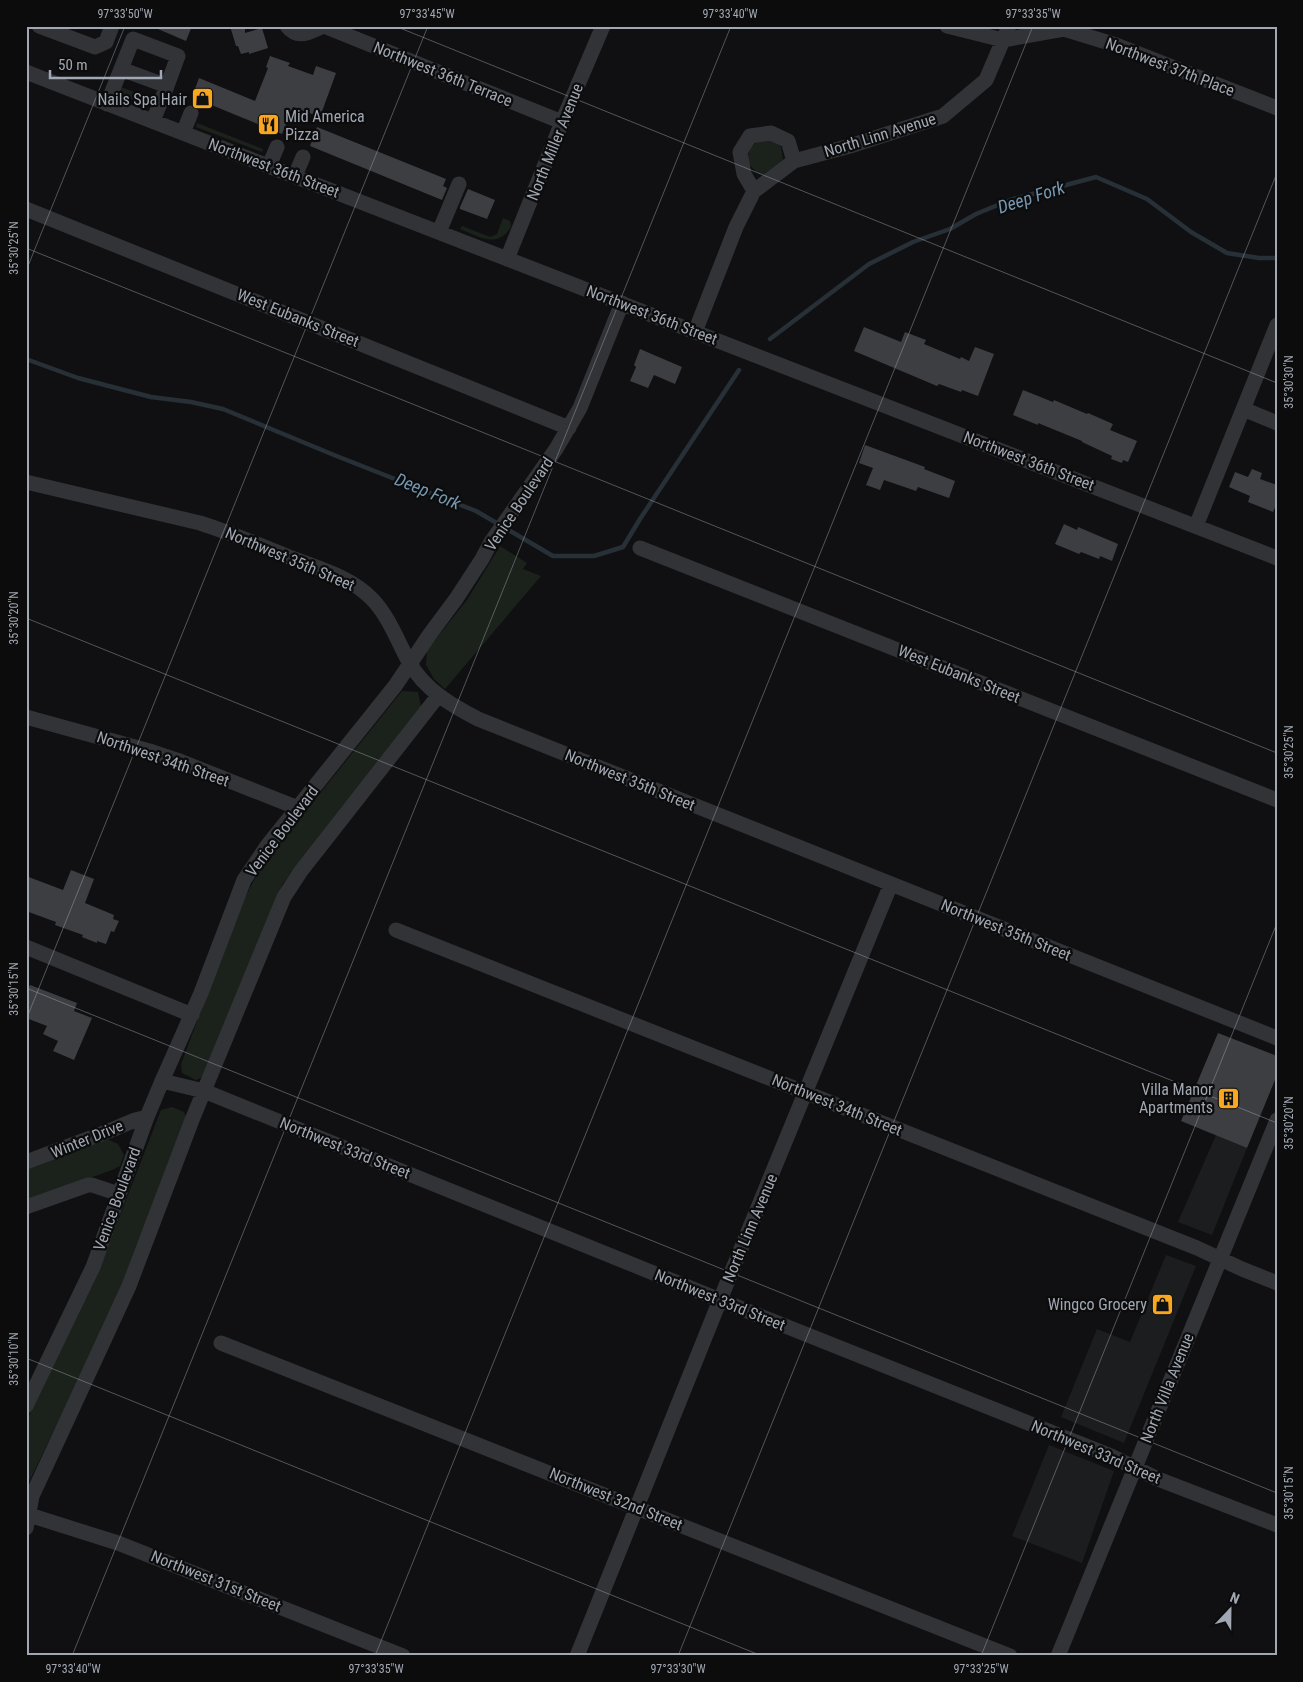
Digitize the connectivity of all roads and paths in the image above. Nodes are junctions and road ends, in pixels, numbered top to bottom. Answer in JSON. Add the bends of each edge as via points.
{"nodes":[{"id":1,"x":39,"y":26,"type":"edge"},
{"id":2,"x":112,"y":26,"type":"edge"},
{"id":3,"x":287,"y":26,"type":"edge"},
{"id":4,"x":323,"y":26,"type":"edge"},
{"id":5,"x":603,"y":26,"type":"edge"},
{"id":6,"x":947,"y":26,"type":"edge"},
{"id":7,"x":1006,"y":33,"type":"edge"},
{"id":8,"x":121,"y":69,"type":"junction"},
{"id":9,"x":26,"y":72,"type":"edge"},
{"id":10,"x":167,"y":86,"type":"junction"},
{"id":11,"x":107,"y":104,"type":"junction"},
{"id":12,"x":1277,"y":108,"type":"edge"},
{"id":13,"x":191,"y":113,"type":"dead end"},
{"id":14,"x":153,"y":121,"type":"junction"},
{"id":15,"x":562,"y":122,"type":"junction"},
{"id":16,"x":183,"y":133,"type":"junction"},
{"id":17,"x":277,"y":147,"type":"dead end"},
{"id":18,"x":303,"y":157,"type":"dead end"},
{"id":19,"x":794,"y":161,"type":"junction"},
{"id":20,"x":269,"y":166,"type":"junction"},
{"id":21,"x":295,"y":176,"type":"junction"},
{"id":22,"x":459,"y":184,"type":"dead end"},
{"id":23,"x":754,"y":191,"type":"junction"},
{"id":24,"x":26,"y":209,"type":"edge"},
{"id":25,"x":439,"y":232,"type":"junction"},
{"id":26,"x":507,"y":259,"type":"junction"},
{"id":27,"x":622,"y":303,"type":"junction"},
{"id":28,"x":1277,"y":326,"type":"edge"},
{"id":29,"x":696,"y":332,"type":"junction"},
{"id":30,"x":1243,"y":409,"type":"junction"},
{"id":31,"x":1277,"y":423,"type":"edge"},
{"id":32,"x":569,"y":428,"type":"junction"},
{"id":33,"x":26,"y":482,"type":"edge"},
{"id":34,"x":1196,"y":526,"type":"junction"},
{"id":35,"x":640,"y":548,"type":"dead end"},
{"id":36,"x":1277,"y":558,"type":"edge"},
{"id":37,"x":410,"y":664,"type":"junction"},
{"id":38,"x":438,"y":696,"type":"junction"},
{"id":39,"x":26,"y":717,"type":"edge"},
{"id":40,"x":1277,"y":800,"type":"edge"},
{"id":41,"x":298,"y":808,"type":"junction"},
{"id":42,"x":891,"y":884,"type":"junction"},
{"id":43,"x":396,"y":930,"type":"dead end"},
{"id":44,"x":26,"y":947,"type":"edge"},
{"id":45,"x":192,"y":1015,"type":"junction"},
{"id":46,"x":1277,"y":1038,"type":"edge"},
{"id":47,"x":162,"y":1081,"type":"junction"},
{"id":48,"x":204,"y":1091,"type":"junction"},
{"id":49,"x":806,"y":1093,"type":"junction"},
{"id":50,"x":147,"y":1117,"type":"junction"},
{"id":51,"x":1277,"y":1120,"type":"edge"},
{"id":52,"x":26,"y":1162,"type":"edge"},
{"id":53,"x":119,"y":1194,"type":"junction"},
{"id":54,"x":26,"y":1207,"type":"edge"},
{"id":55,"x":1220,"y":1259,"type":"junction"},
{"id":56,"x":1277,"y":1283,"type":"edge"},
{"id":57,"x":720,"y":1300,"type":"junction"},
{"id":58,"x":221,"y":1343,"type":"dead end"},
{"id":59,"x":26,"y":1406,"type":"edge"},
{"id":60,"x":1135,"y":1467,"type":"junction"},
{"id":61,"x":637,"y":1507,"type":"junction"},
{"id":62,"x":27,"y":1519,"type":"edge"},
{"id":63,"x":1277,"y":1525,"type":"edge"},
{"id":64,"x":403,"y":1656,"type":"edge"},
{"id":65,"x":577,"y":1656,"type":"edge"},
{"id":66,"x":1010,"y":1656,"type":"edge"},
{"id":67,"x":1058,"y":1656,"type":"edge"}],
"edges":[{"from":1,"to":2,"type":"street","via":[[95,47],[106,42]]},
{"from":3,"to":4,"type":"street","name":"Northwest 36th Terrace","via":[[296,34],[304,35]]},
{"from":4,"to":15,"type":"street","name":"Northwest 36th Terrace"},
{"from":5,"to":15,"type":"street","name":"North Miller Avenue"},
{"from":6,"to":7,"type":"street"},
{"from":7,"to":12,"type":"street","name":"Northwest 37th Place","via":[[1064,29],[1116,45]]},
{"from":7,"to":19,"type":"street","name":"North Linn Avenue","via":[[986,80],[943,116]]},
{"from":8,"to":10,"type":"street"},
{"from":8,"to":10,"type":"street","via":[[133,39],[178,56]]},
{"from":8,"to":11,"type":"street"},
{"from":9,"to":11,"type":"street","name":"Northwest 36th Street"},
{"from":10,"to":14,"type":"street"},
{"from":11,"to":14,"type":"street","name":"Northwest 36th Street"},
{"from":13,"to":16,"type":"street"},
{"from":14,"to":16,"type":"street","name":"Northwest 36th Street"},
{"from":15,"to":26,"type":"street","name":"North Miller Avenue"},
{"from":16,"to":20,"type":"street","name":"Northwest 36th Street"},
{"from":17,"to":20,"type":"street"},
{"from":18,"to":21,"type":"street"},
{"from":19,"to":23,"type":"street","name":"North Linn Avenue"},
{"from":19,"to":23,"type":"street","via":[[788,141],[771,133],[750,136],[740,152],[744,174]]},
{"from":20,"to":21,"type":"street","name":"Northwest 36th Street"},
{"from":21,"to":25,"type":"street","name":"Northwest 36th Street"},
{"from":22,"to":25,"type":"street"},
{"from":23,"to":29,"type":"street","name":"North Linn Avenue","via":[[736,227]]},
{"from":24,"to":32,"type":"street","name":"West Eubanks Street"},
{"from":25,"to":26,"type":"street","name":"Northwest 36th Street"},
{"from":26,"to":27,"type":"street","name":"Northwest 36th Street"},
{"from":27,"to":29,"type":"street","name":"Northwest 36th Street"},
{"from":27,"to":32,"type":"street","name":"Venice Boulevard","via":[[588,390]]},
{"from":28,"to":30,"type":"street"},
{"from":29,"to":34,"type":"street","name":"Northwest 36th Street"},
{"from":30,"to":31,"type":"street"},
{"from":30,"to":34,"type":"street"},
{"from":32,"to":37,"type":"street","name":"Venice Boulevard"},
{"from":33,"to":37,"type":"street","name":"Northwest 35th Street","via":[[208,526],[344,579],[365,592],[382,611]]},
{"from":34,"to":36,"type":"street","name":"Northwest 36th Street"},
{"from":35,"to":40,"type":"street","name":"West Eubanks Street"},
{"from":37,"to":38,"type":"street","name":"Northwest 35th Street"},
{"from":37,"to":41,"type":"street","name":"Venice Boulevard"},
{"from":38,"to":42,"type":"street","name":"Northwest 35th Street","via":[[478,719]]},
{"from":38,"to":48,"type":"street","via":[[284,897]]},
{"from":39,"to":41,"type":"street","name":"Northwest 34th Street","via":[[161,755]]},
{"from":41,"to":45,"type":"street","name":"Venice Boulevard","via":[[244,880]]},
{"from":42,"to":46,"type":"street","name":"Northwest 35th Street"},
{"from":42,"to":49,"type":"street","name":"North Linn Avenue"},
{"from":43,"to":49,"type":"street","name":"Northwest 34th Street"},
{"from":44,"to":45,"type":"street"},
{"from":45,"to":47,"type":"street","name":"Venice Boulevard"},
{"from":47,"to":48,"type":"street","name":"Northwest 33rd Street"},
{"from":47,"to":50,"type":"street","name":"Venice Boulevard"},
{"from":48,"to":57,"type":"street","name":"Northwest 33rd Street"},
{"from":48,"to":62,"type":"street","via":[[129,1286],[32,1496]]},
{"from":49,"to":55,"type":"street","name":"Northwest 34th Street"},
{"from":49,"to":57,"type":"street","name":"North Linn Avenue"},
{"from":50,"to":52,"type":"street","name":"Winter Drive"},
{"from":50,"to":53,"type":"street","name":"Venice Boulevard"},
{"from":51,"to":55,"type":"street","name":"North Villa Avenue"},
{"from":53,"to":54,"type":"street","via":[[84,1185]]},
{"from":53,"to":59,"type":"street","name":"Venice Boulevard","via":[[92,1267]]},
{"from":55,"to":56,"type":"street","name":"Northwest 34th Street"},
{"from":55,"to":60,"type":"street","name":"North Villa Avenue"},
{"from":57,"to":60,"type":"street","name":"Northwest 33rd Street"},
{"from":57,"to":61,"type":"street","name":"North Linn Avenue"},
{"from":58,"to":61,"type":"street","name":"Northwest 32nd Street"},
{"from":60,"to":63,"type":"street","name":"Northwest 33rd Street"},
{"from":60,"to":67,"type":"street","name":"North Villa Avenue"},
{"from":61,"to":65,"type":"street","name":"North Linn Avenue"},
{"from":61,"to":66,"type":"street","name":"Northwest 32nd Street"},
{"from":62,"to":64,"type":"street","name":"Northwest 31st Street","via":[[126,1546]]}]}
